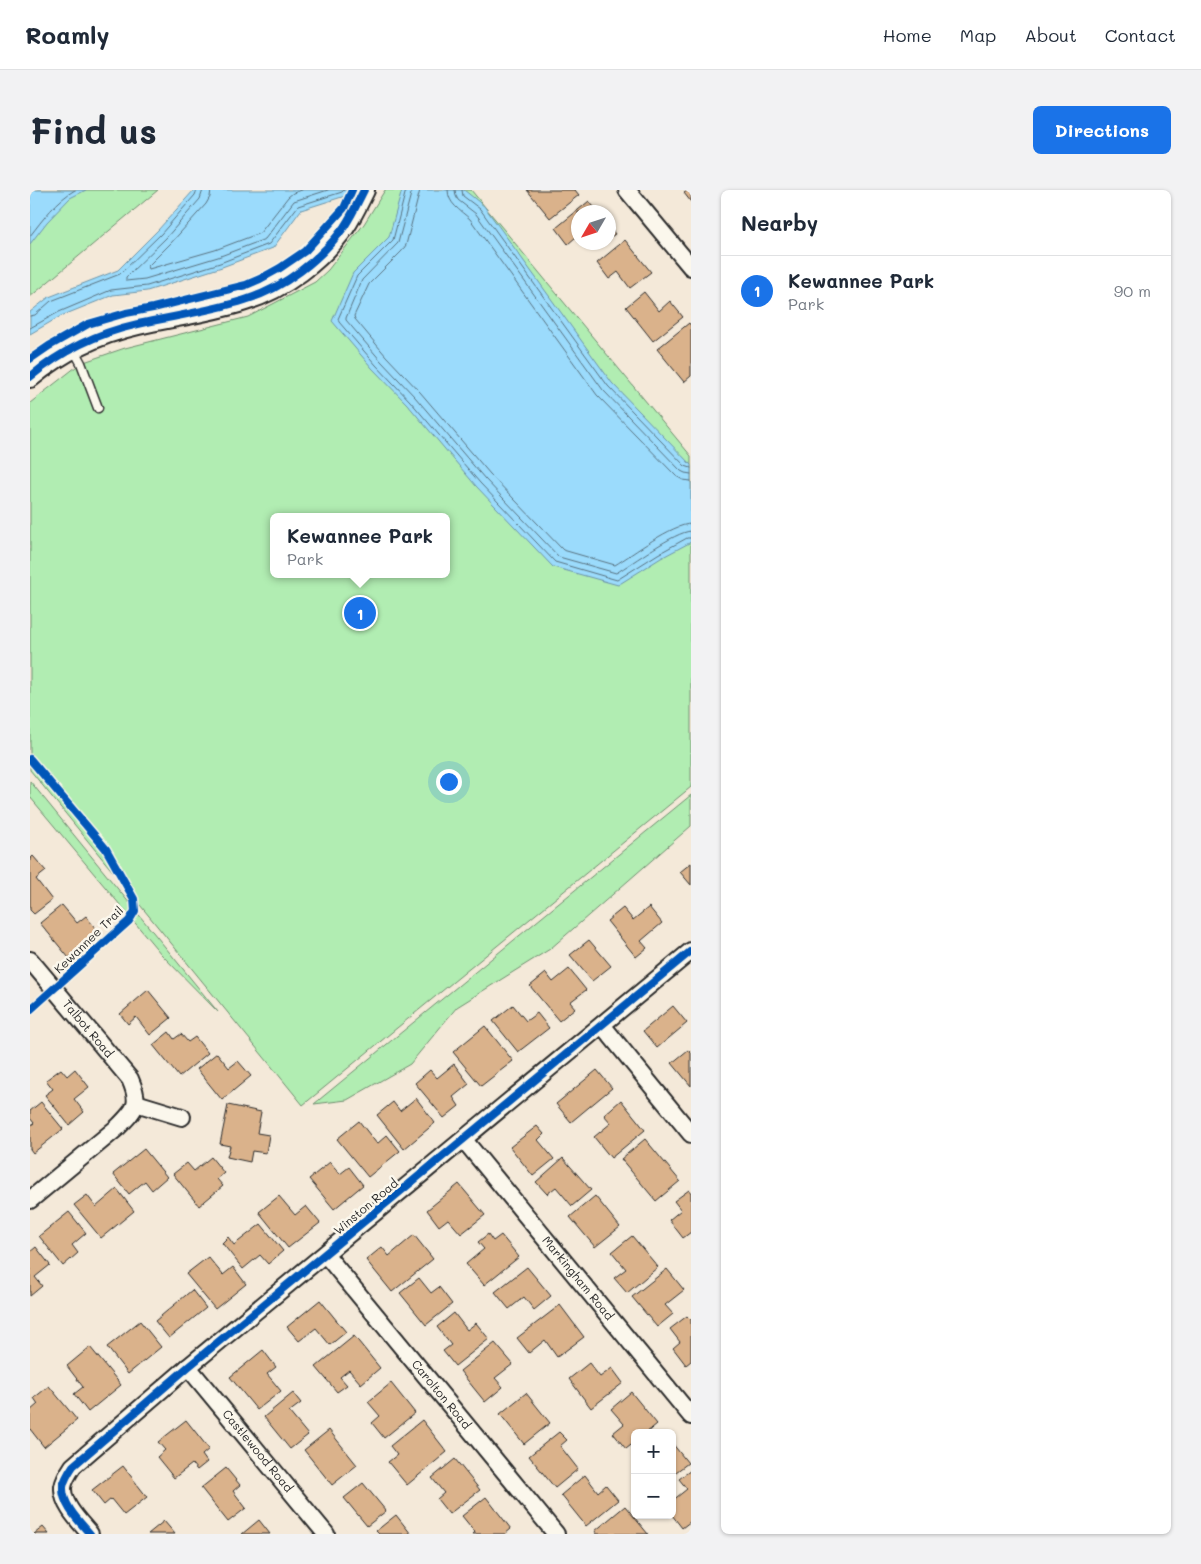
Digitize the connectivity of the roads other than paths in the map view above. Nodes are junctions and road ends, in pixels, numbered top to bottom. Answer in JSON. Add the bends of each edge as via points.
{"nodes":[{"id":1,"x":364,"y":190,"type":"edge"},
{"id":2,"x":627,"y":190,"type":"edge"},
{"id":3,"x":691,"y":267,"type":"edge"},
{"id":4,"x":73,"y":348,"type":"junction"},
{"id":5,"x":30,"y":377,"type":"edge"},
{"id":6,"x":98,"y":408,"type":"dead end"},
{"id":7,"x":691,"y":951,"type":"edge"},
{"id":8,"x":30,"y":960,"type":"edge"},
{"id":9,"x":602,"y":1025,"type":"junction"},
{"id":10,"x":136,"y":1103,"type":"junction"},
{"id":11,"x":182,"y":1117,"type":"dead end"},
{"id":12,"x":691,"y":1134,"type":"edge"},
{"id":13,"x":464,"y":1140,"type":"junction"},
{"id":14,"x":30,"y":1200,"type":"edge"},
{"id":15,"x":326,"y":1255,"type":"junction"},
{"id":16,"x":188,"y":1368,"type":"junction"},
{"id":17,"x":691,"y":1416,"type":"edge"},
{"id":18,"x":90,"y":1534,"type":"edge"},
{"id":19,"x":326,"y":1534,"type":"edge"},
{"id":20,"x":556,"y":1534,"type":"edge"}],
"edges":[{"from":1,"to":4,"type":"street","via":[[332,242],[291,278],[246,300],[136,324]]},
{"from":2,"to":3,"type":"street"},
{"from":4,"to":5,"type":"street"},
{"from":4,"to":6,"type":"lane"},
{"from":7,"to":9,"type":"street","name":"Winston Road"},
{"from":8,"to":10,"type":"street","name":"Talbot Road","via":[[130,1079]]},
{"from":9,"to":12,"type":"street"},
{"from":9,"to":13,"type":"street","name":"Winston Road"},
{"from":10,"to":11,"type":"street"},
{"from":10,"to":14,"type":"street","via":[[118,1127]]},
{"from":13,"to":15,"type":"street","name":"Winston Road"},
{"from":13,"to":17,"type":"street","name":"Markingham Road"},
{"from":15,"to":16,"type":"street","name":"Winston Road"},
{"from":15,"to":20,"type":"street","name":"Carolton Road"},
{"from":16,"to":18,"type":"street","name":"Winston Road","via":[[73,1466],[67,1476],[63,1487],[66,1500]]},
{"from":16,"to":19,"type":"street","name":"Castlewood Road"}]}
